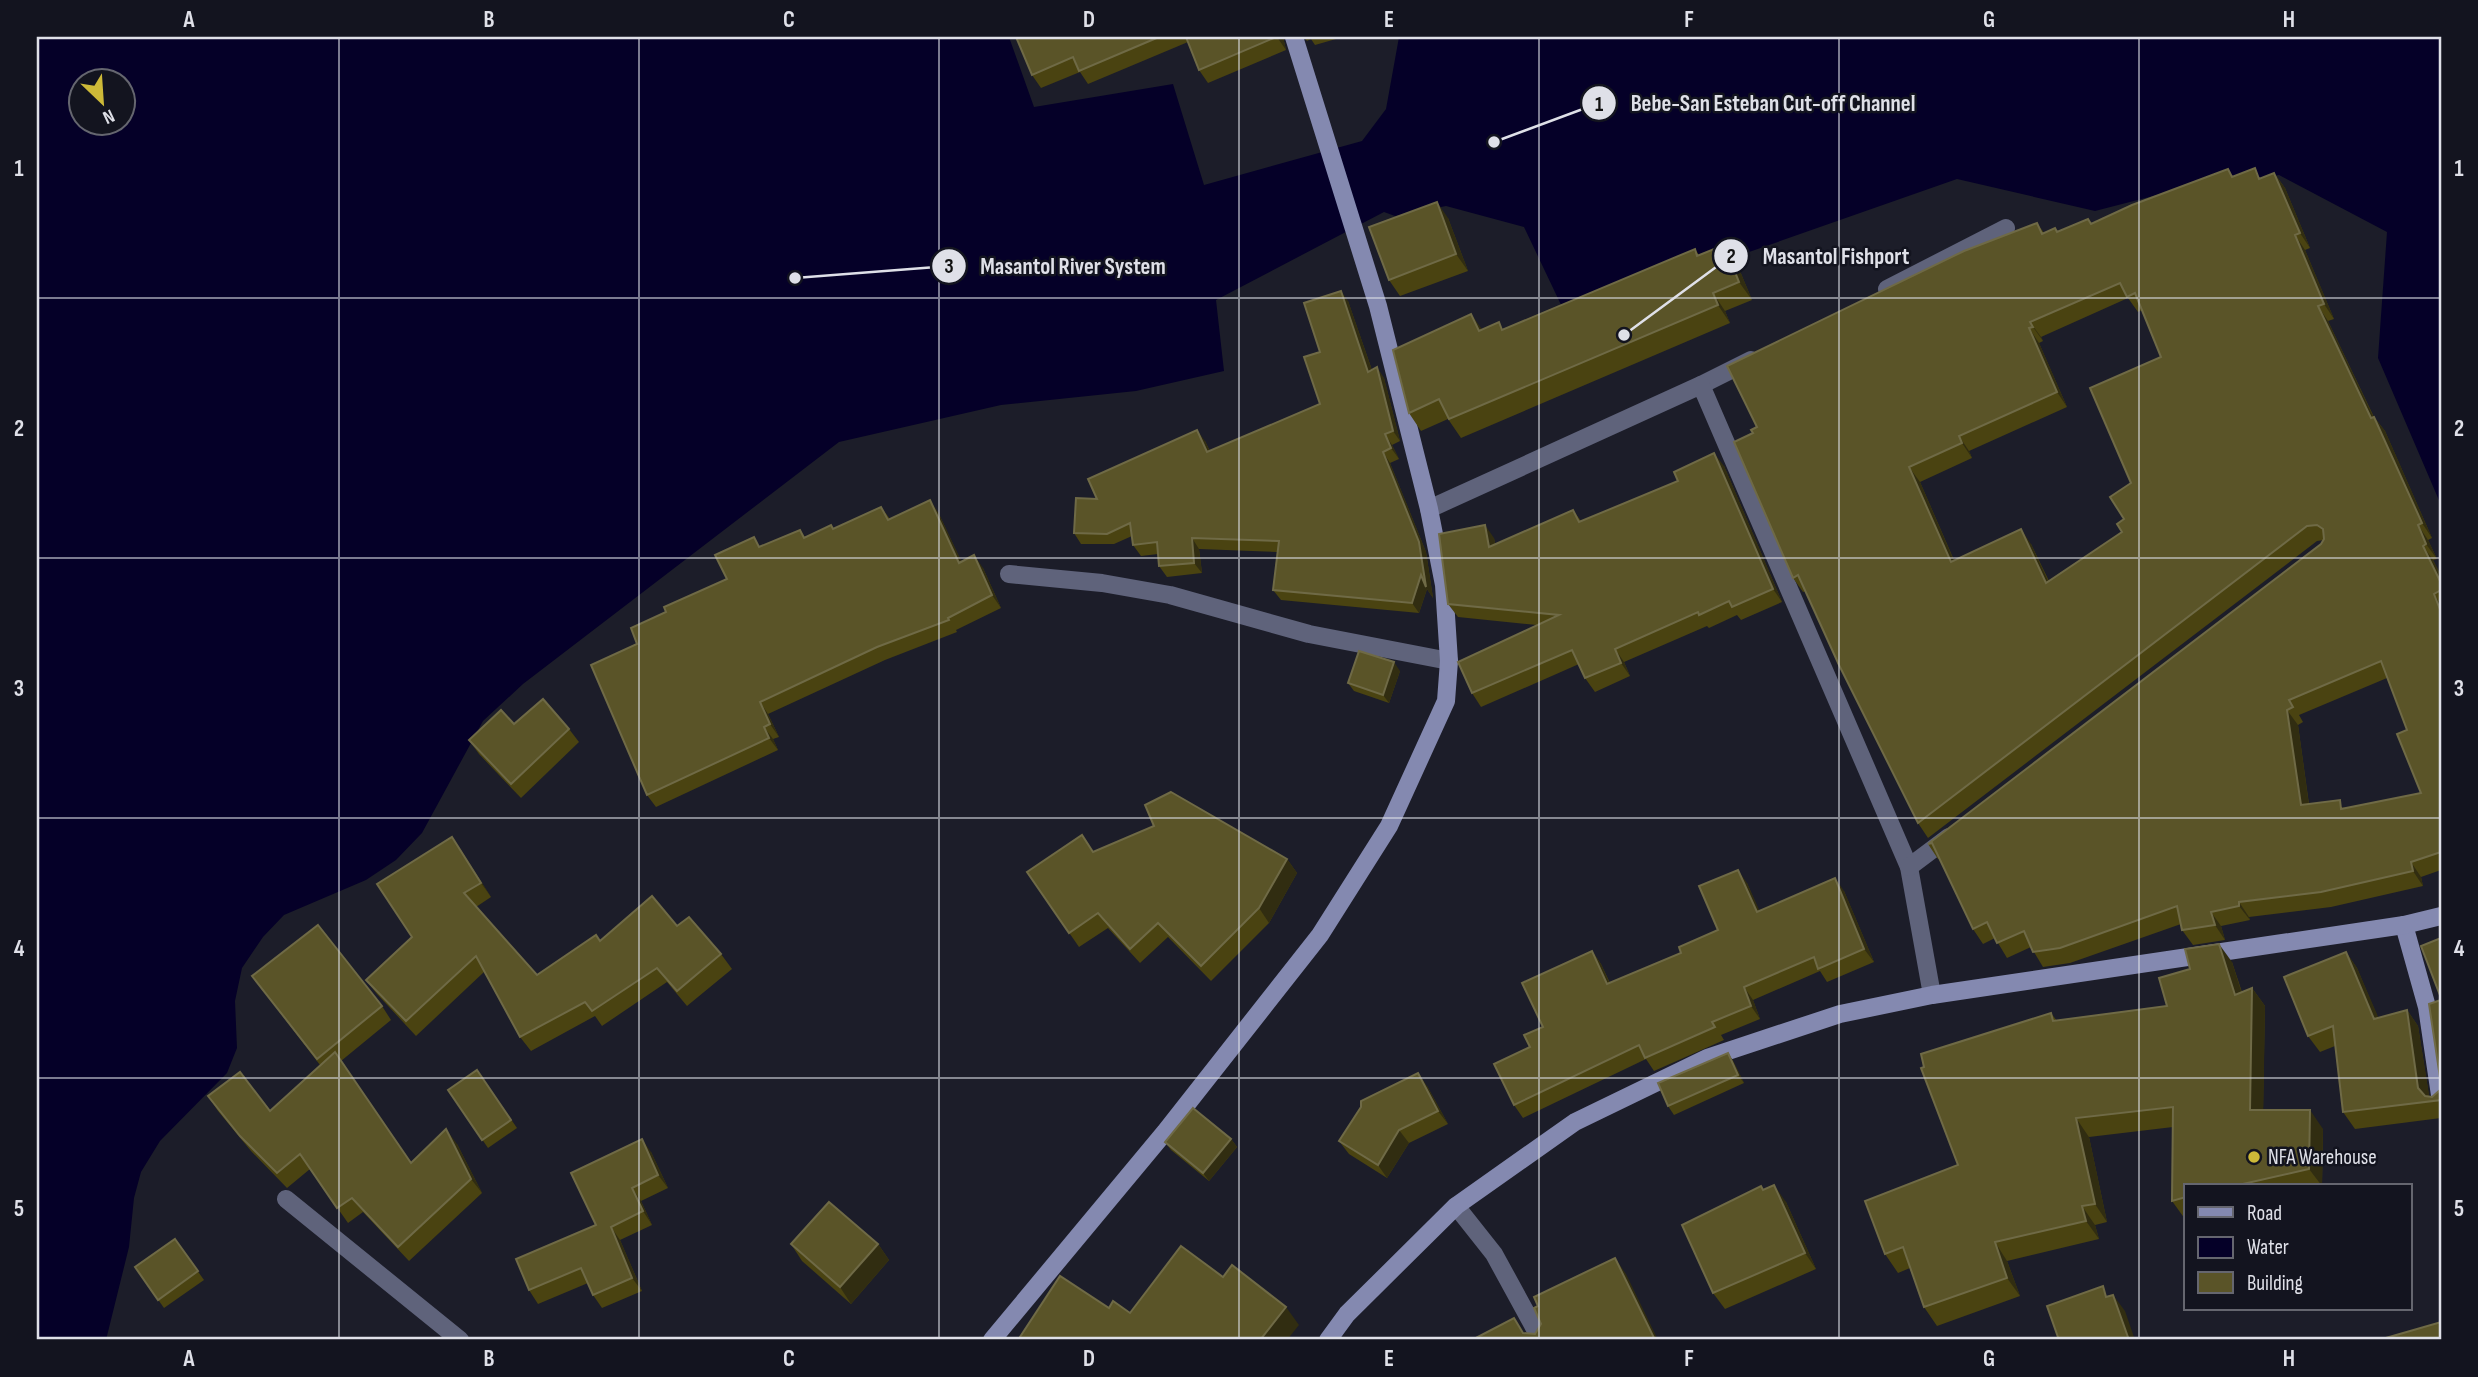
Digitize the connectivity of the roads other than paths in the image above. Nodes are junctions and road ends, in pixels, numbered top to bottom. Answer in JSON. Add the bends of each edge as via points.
{"nodes":[{"id":1,"x":1294,"y":37,"type":"edge"},
{"id":2,"x":2006,"y":228,"type":"dead end"},
{"id":3,"x":1872,"y":297,"type":"edge"},
{"id":4,"x":1762,"y":354,"type":"edge"},
{"id":5,"x":1701,"y":385,"type":"junction"},
{"id":6,"x":1429,"y":509,"type":"junction"},
{"id":7,"x":1009,"y":574,"type":"dead end"},
{"id":8,"x":1449,"y":661,"type":"junction"},
{"id":9,"x":1964,"y":825,"type":"edge"},
{"id":10,"x":1909,"y":867,"type":"junction"},
{"id":11,"x":2441,"y":916,"type":"edge"},
{"id":12,"x":2404,"y":925,"type":"junction"},
{"id":13,"x":1932,"y":995,"type":"junction"},
{"id":14,"x":2441,"y":1102,"type":"edge"},
{"id":15,"x":286,"y":1199,"type":"dead end"},
{"id":16,"x":1456,"y":1206,"type":"junction"},
{"id":17,"x":460,"y":1340,"type":"edge"},
{"id":18,"x":992,"y":1340,"type":"edge"},
{"id":19,"x":1328,"y":1340,"type":"edge"},
{"id":20,"x":1541,"y":1340,"type":"edge"}],
"edges":[{"from":1,"to":6,"type":"street","via":[[1378,306]]},
{"from":2,"to":3,"type":"street"},
{"from":4,"to":5,"type":"street"},
{"from":5,"to":6,"type":"street"},
{"from":5,"to":10,"type":"street"},
{"from":6,"to":8,"type":"street","via":[[1444,585]]},
{"from":7,"to":8,"type":"street","via":[[1170,595],[1309,634]]},
{"from":8,"to":18,"type":"street","via":[[1446,701],[1389,826],[1320,935],[1165,1132]]},
{"from":9,"to":10,"type":"street"},
{"from":10,"to":13,"type":"street"},
{"from":11,"to":12,"type":"street"},
{"from":12,"to":13,"type":"street"},
{"from":12,"to":14,"type":"street","via":[[2427,1007]]},
{"from":13,"to":16,"type":"street","via":[[1840,1014],[1707,1058],[1575,1122]]},
{"from":15,"to":17,"type":"street"},
{"from":16,"to":19,"type":"street","via":[[1347,1314]]},
{"from":16,"to":20,"type":"street","via":[[1494,1254]]}]}
